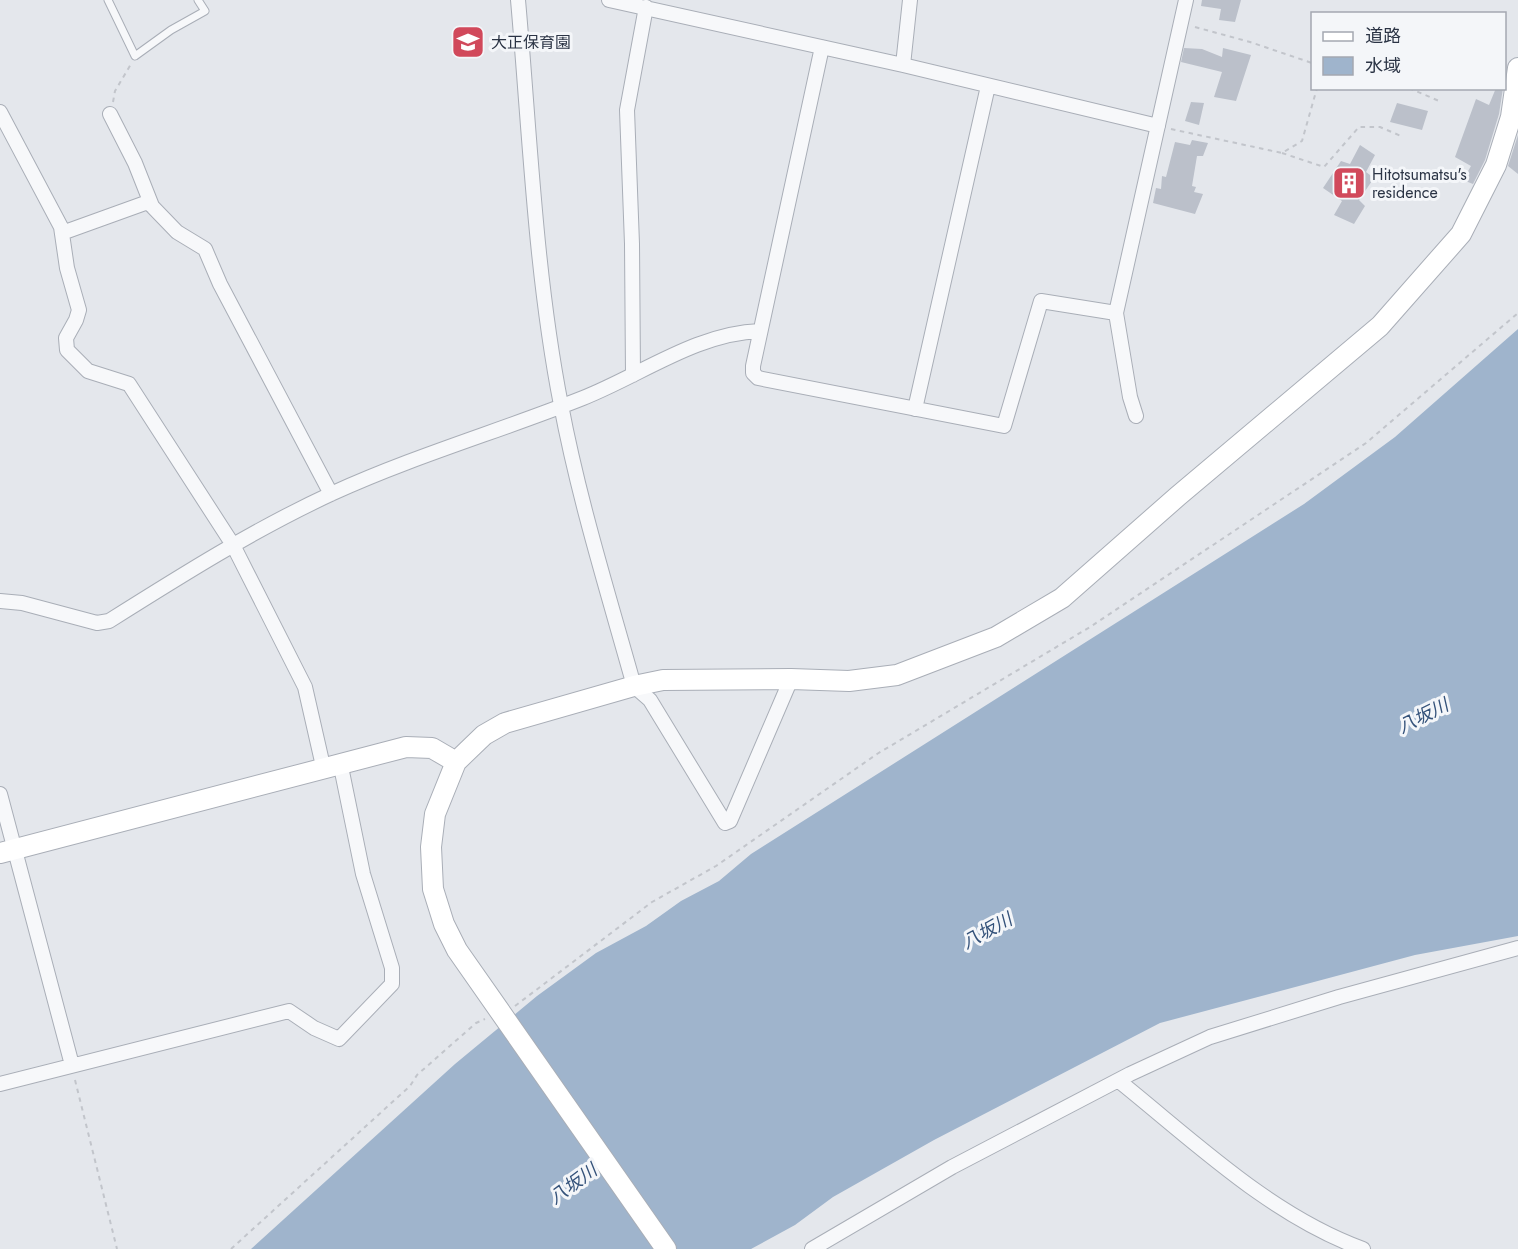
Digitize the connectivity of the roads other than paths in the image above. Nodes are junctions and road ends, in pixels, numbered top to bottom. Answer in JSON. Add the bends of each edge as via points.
{"nodes":[{"id":1,"x":108,"y":0,"type":"edge"},
{"id":2,"x":198,"y":0,"type":"edge"},
{"id":3,"x":518,"y":0,"type":"edge"},
{"id":4,"x":609,"y":0,"type":"edge"},
{"id":5,"x":910,"y":0,"type":"edge"},
{"id":6,"x":1186,"y":0,"type":"edge"},
{"id":7,"x":646,"y":7,"type":"junction"},
{"id":8,"x":822,"y":47,"type":"junction"},
{"id":9,"x":903,"y":65,"type":"junction"},
{"id":10,"x":1518,"y":68,"type":"edge"},
{"id":11,"x":988,"y":86,"type":"junction"},
{"id":12,"x":0,"y":112,"type":"edge"},
{"id":13,"x":110,"y":114,"type":"road end"},
{"id":14,"x":1158,"y":126,"type":"junction"},
{"id":15,"x":152,"y":206,"type":"junction"},
{"id":16,"x":62,"y":232,"type":"junction"},
{"id":17,"x":1116,"y":313,"type":"junction"},
{"id":18,"x":760,"y":331,"type":"junction"},
{"id":19,"x":633,"y":375,"type":"junction"},
{"id":20,"x":561,"y":406,"type":"junction"},
{"id":21,"x":915,"y":409,"type":"junction"},
{"id":22,"x":1136,"y":416,"type":"dead end"},
{"id":23,"x":331,"y":494,"type":"junction"},
{"id":24,"x":233,"y":545,"type":"junction"},
{"id":25,"x":0,"y":601,"type":"edge"},
{"id":26,"x":791,"y":679,"type":"junction"},
{"id":27,"x":634,"y":686,"type":"junction"},
{"id":28,"x":456,"y":762,"type":"junction"},
{"id":29,"x":332,"y":764,"type":"junction"},
{"id":30,"x":0,"y":794,"type":"edge"},
{"id":31,"x":7,"y":852,"type":"edge"},
{"id":32,"x":1518,"y":948,"type":"edge"},
{"id":33,"x":72,"y":1065,"type":"junction"},
{"id":34,"x":1119,"y":1081,"type":"junction"},
{"id":35,"x":0,"y":1084,"type":"edge"},
{"id":36,"x":666,"y":1249,"type":"edge"},
{"id":37,"x":812,"y":1249,"type":"edge"},
{"id":38,"x":1363,"y":1249,"type":"edge"}],
"edges":[{"from":1,"to":2,"type":"lane","via":[[135,56],[205,11]]},
{"from":3,"to":20,"type":"street","via":[[541,268]]},
{"from":4,"to":7,"type":"street"},
{"from":5,"to":9,"type":"street"},
{"from":6,"to":14,"type":"street"},
{"from":7,"to":8,"type":"street"},
{"from":7,"to":19,"type":"street","via":[[627,110]]},
{"from":8,"to":9,"type":"street"},
{"from":8,"to":18,"type":"street"},
{"from":9,"to":11,"type":"street"},
{"from":10,"to":26,"type":"street","via":[[1511,117],[1496,165],[1461,234],[1380,326],[1062,598],[996,637],[897,675],[849,681]]},
{"from":11,"to":14,"type":"street"},
{"from":11,"to":21,"type":"street"},
{"from":12,"to":16,"type":"street"},
{"from":13,"to":15,"type":"street"},
{"from":14,"to":17,"type":"street"},
{"from":15,"to":16,"type":"street","via":[[148,202]]},
{"from":15,"to":23,"type":"street","via":[[177,232],[205,249]]},
{"from":16,"to":24,"type":"street","via":[[79,309],[66,338],[67,350],[88,371],[129,384]]},
{"from":17,"to":21,"type":"street","via":[[1041,301],[1004,426]]},
{"from":17,"to":22,"type":"street"},
{"from":18,"to":19,"type":"street","via":[[705,343]]},
{"from":18,"to":21,"type":"street","via":[[753,366],[758,378]]},
{"from":19,"to":20,"type":"street"},
{"from":20,"to":23,"type":"street"},
{"from":20,"to":27,"type":"street"},
{"from":23,"to":24,"type":"street"},
{"from":24,"to":25,"type":"street","via":[[109,621],[97,622]]},
{"from":24,"to":29,"type":"street","via":[[305,687]]},
{"from":26,"to":27,"type":"street","via":[[663,680]]},
{"from":26,"to":27,"type":"street","via":[[730,821],[725,823],[650,700]]},
{"from":27,"to":28,"type":"street","via":[[505,723],[484,735]]},
{"from":28,"to":29,"type":"street","via":[[432,748],[406,747]]},
{"from":28,"to":36,"type":"street","via":[[435,814],[431,848],[433,889],[444,924],[457,950]]},
{"from":29,"to":31,"type":"street"},
{"from":29,"to":33,"type":"street","via":[[392,968],[392,984],[339,1040],[289,1011]]},
{"from":30,"to":31,"type":"street"},
{"from":31,"to":33,"type":"street"},
{"from":32,"to":34,"type":"street","via":[[1350,993],[1210,1037]]},
{"from":33,"to":35,"type":"street"},
{"from":34,"to":37,"type":"street","via":[[952,1167]]},
{"from":34,"to":38,"type":"street","via":[[1253,1188],[1313,1228]]}]}
